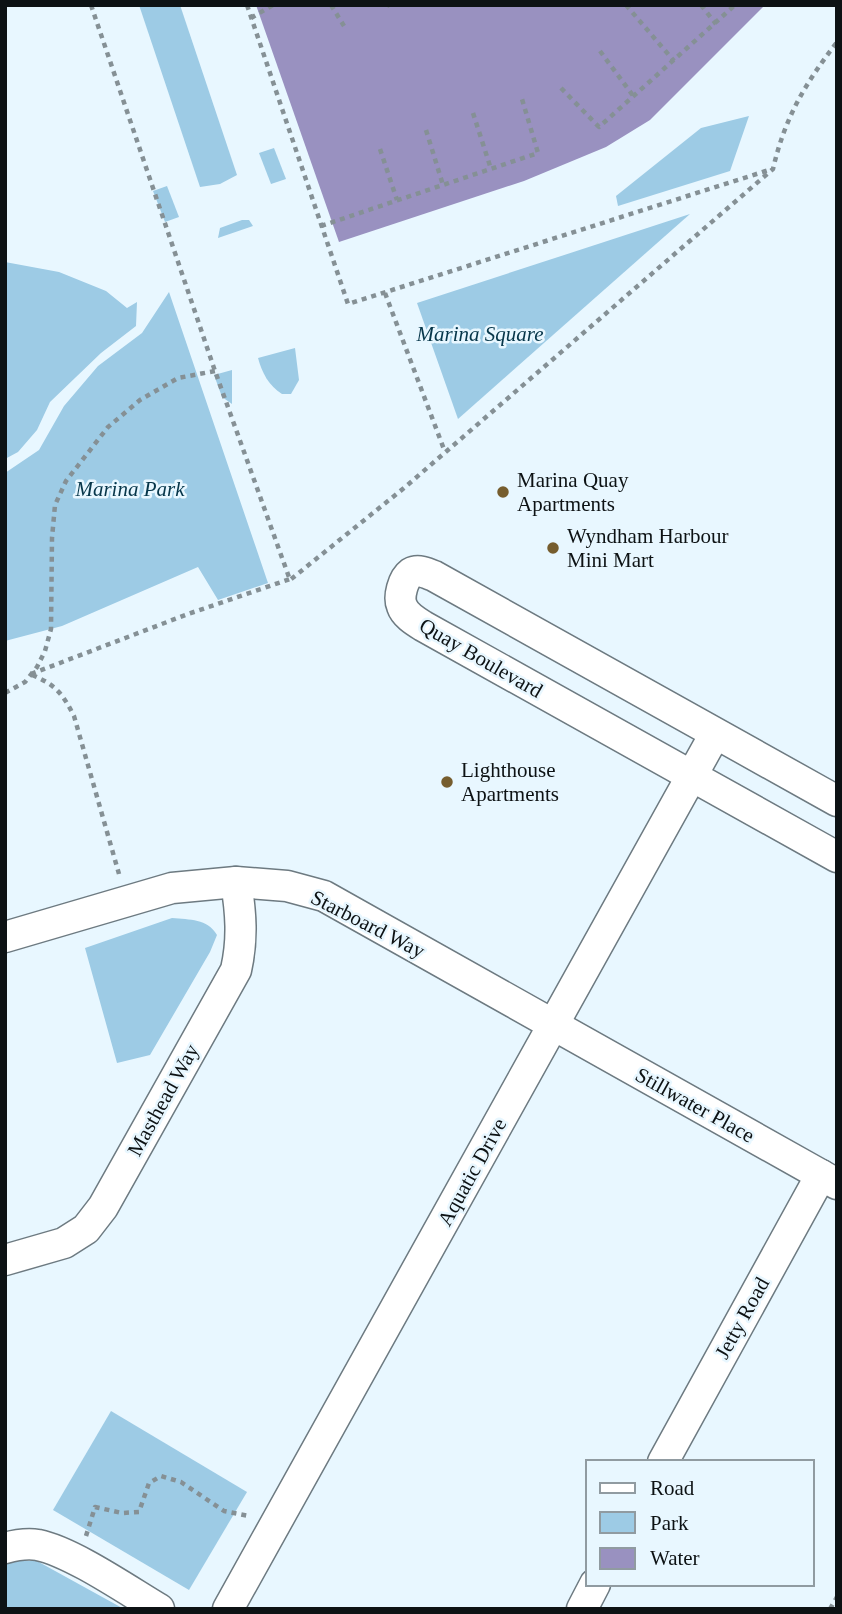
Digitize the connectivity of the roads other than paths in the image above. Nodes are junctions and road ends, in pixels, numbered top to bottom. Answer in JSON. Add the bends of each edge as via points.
{"nodes":[{"id":1,"x":715,"y":734,"type":"junction"},
{"id":2,"x":692,"y":776,"type":"junction"},
{"id":3,"x":837,"y":801,"type":"edge"},
{"id":4,"x":836,"y":855,"type":"edge"},
{"id":5,"x":236,"y":882,"type":"junction"},
{"id":6,"x":5,"y":937,"type":"edge"},
{"id":7,"x":554,"y":1025,"type":"junction"},
{"id":8,"x":829,"y":1180,"type":"edge"},
{"id":9,"x":5,"y":1259,"type":"edge"},
{"id":10,"x":664,"y":1460,"type":"edge"},
{"id":11,"x":5,"y":1548,"type":"edge"},
{"id":12,"x":595,"y":1586,"type":"edge"},
{"id":13,"x":159,"y":1609,"type":"edge"},
{"id":14,"x":228,"y":1609,"type":"edge"},
{"id":15,"x":582,"y":1609,"type":"edge"}],
"edges":[{"from":1,"to":2,"type":"street","name":"Aquatic Drive"},
{"from":1,"to":2,"type":"street","name":"Quay Boulevard","via":[[433,576],[420,571],[406,579],[402,606],[413,620]]},
{"from":1,"to":3,"type":"street","name":"Quay Boulevard"},
{"from":2,"to":4,"type":"street","name":"Quay Boulevard"},
{"from":2,"to":7,"type":"street","name":"Aquatic Drive"},
{"from":5,"to":6,"type":"street","name":"Starboard Way","via":[[172,888]]},
{"from":5,"to":7,"type":"street","name":"Starboard Way","via":[[287,886],[324,896]]},
{"from":5,"to":9,"type":"street","name":"Masthead Way","via":[[242,917],[236,970],[103,1207],[86,1229],[64,1243]]},
{"from":7,"to":8,"type":"street","name":"Stillwater Place"},
{"from":7,"to":14,"type":"street","name":"Aquatic Drive"},
{"from":8,"to":10,"type":"street","name":"Jetty Road"},
{"from":11,"to":13,"type":"street","via":[[20,1544],[56,1550]]},
{"from":12,"to":15,"type":"street"}]}
